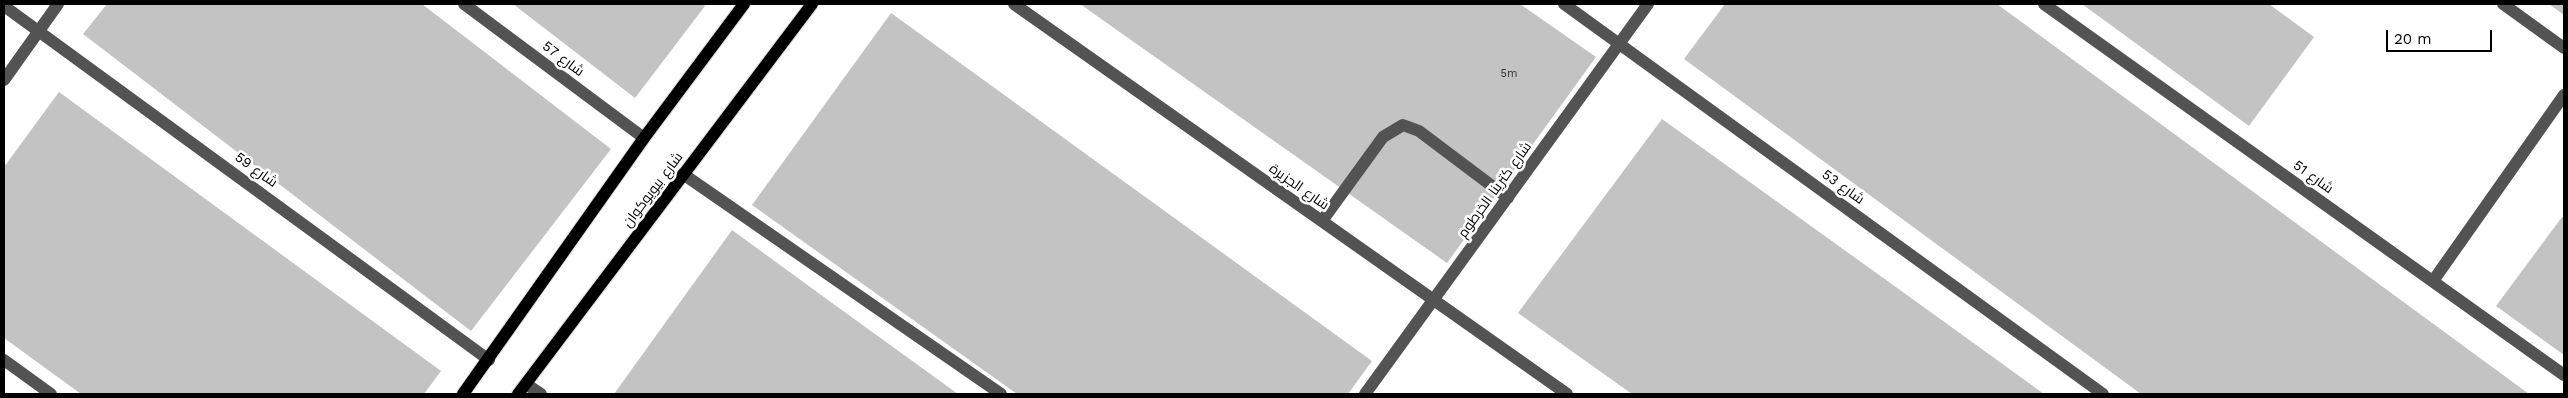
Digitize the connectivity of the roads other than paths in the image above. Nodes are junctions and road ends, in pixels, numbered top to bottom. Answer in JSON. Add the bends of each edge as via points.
{"nodes":[{"id":1,"x":58,"y":4,"type":"edge"},
{"id":2,"x":464,"y":4,"type":"edge"},
{"id":3,"x":744,"y":4,"type":"edge"},
{"id":4,"x":812,"y":4,"type":"edge"},
{"id":5,"x":1014,"y":4,"type":"edge"},
{"id":6,"x":1564,"y":4,"type":"edge"},
{"id":7,"x":1648,"y":4,"type":"edge"},
{"id":8,"x":2044,"y":4,"type":"edge"},
{"id":9,"x":2503,"y":4,"type":"edge"},
{"id":10,"x":4,"y":6,"type":"edge"},
{"id":11,"x":40,"y":31,"type":"junction"},
{"id":12,"x":1619,"y":44,"type":"junction"},
{"id":13,"x":2564,"y":48,"type":"edge"},
{"id":14,"x":4,"y":80,"type":"edge"},
{"id":15,"x":2564,"y":96,"type":"edge"},
{"id":16,"x":644,"y":138,"type":"junction"},
{"id":17,"x":683,"y":174,"type":"junction"},
{"id":18,"x":1508,"y":198,"type":"junction"},
{"id":19,"x":1322,"y":221,"type":"junction"},
{"id":20,"x":2433,"y":281,"type":"junction"},
{"id":21,"x":1433,"y":300,"type":"junction"},
{"id":22,"x":4,"y":360,"type":"edge"},
{"id":23,"x":489,"y":360,"type":"junction"},
{"id":24,"x":2564,"y":375,"type":"edge"},
{"id":25,"x":522,"y":389,"type":"edge"},
{"id":26,"x":51,"y":394,"type":"edge"},
{"id":27,"x":463,"y":394,"type":"edge"},
{"id":28,"x":540,"y":394,"type":"edge"},
{"id":29,"x":1001,"y":394,"type":"edge"},
{"id":30,"x":1366,"y":394,"type":"edge"},
{"id":31,"x":1567,"y":394,"type":"edge"},
{"id":32,"x":2103,"y":394,"type":"edge"}],
"edges":[{"from":1,"to":11,"type":"street"},
{"from":2,"to":16,"type":"street","name":"شارع 57"},
{"from":3,"to":16,"type":"main road"},
{"from":4,"to":17,"type":"main road","name":"شارع بيويوكوان"},
{"from":5,"to":19,"type":"street","name":"شارع الجزيرة"},
{"from":6,"to":12,"type":"street","name":"شارع 53"},
{"from":7,"to":12,"type":"street","name":"شارع كترينا الخرطوم"},
{"from":8,"to":20,"type":"street","name":"شارع 51"},
{"from":9,"to":13,"type":"street"},
{"from":10,"to":11,"type":"street","name":"شارع 59"},
{"from":11,"to":14,"type":"street"},
{"from":11,"to":23,"type":"street","name":"شارع 59"},
{"from":12,"to":18,"type":"street","name":"شارع كترينا الخرطوم"},
{"from":12,"to":32,"type":"street","name":"شارع 53"},
{"from":15,"to":20,"type":"street"},
{"from":16,"to":23,"type":"main road"},
{"from":17,"to":25,"type":"main road","name":"شارع بيويوكوان"},
{"from":17,"to":29,"type":"street"},
{"from":18,"to":19,"type":"street","via":[[1419,131],[1403,125],[1383,137]]},
{"from":18,"to":21,"type":"street","name":"شارع كترينا الخرطوم"},
{"from":19,"to":21,"type":"street","name":"شارع الجزيرة"},
{"from":20,"to":24,"type":"street","name":"شارع 51"},
{"from":21,"to":30,"type":"street","name":"شارع كترينا الخرطوم"},
{"from":21,"to":31,"type":"street","name":"شارع الجزيرة"},
{"from":22,"to":26,"type":"street"},
{"from":23,"to":27,"type":"main road"},
{"from":25,"to":28,"type":"street"}]}
